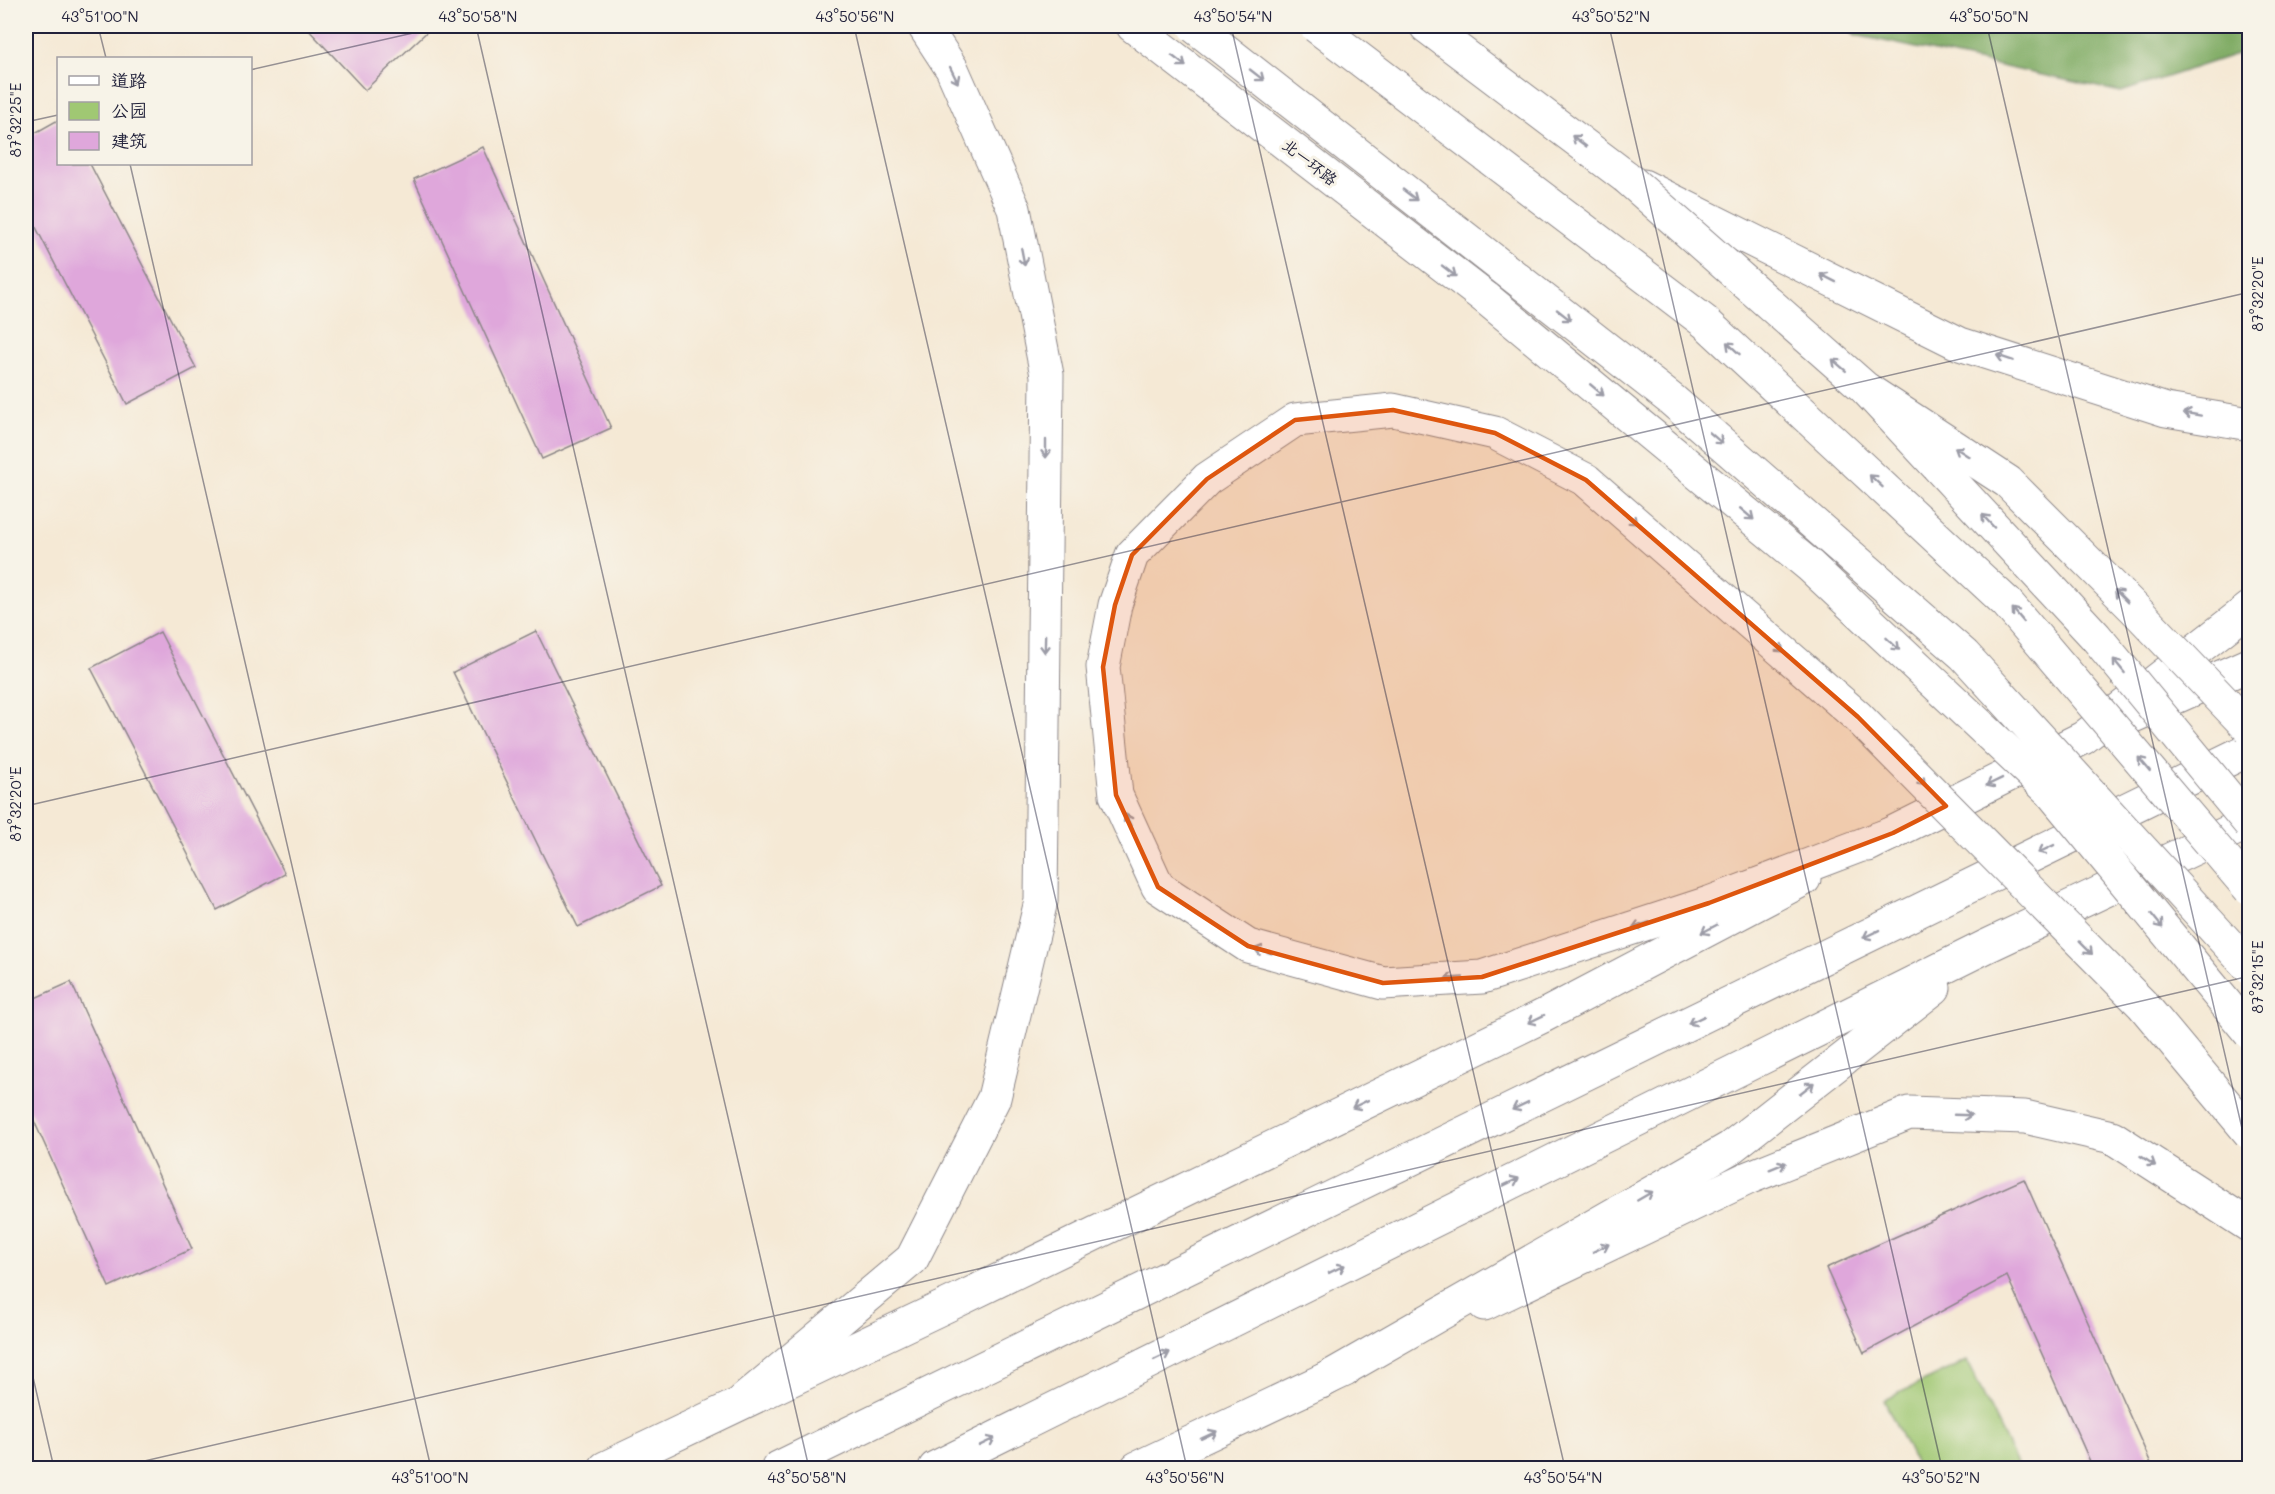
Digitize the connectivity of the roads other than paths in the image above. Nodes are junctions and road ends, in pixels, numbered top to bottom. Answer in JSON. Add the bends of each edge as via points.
{"nodes":[{"id":1,"x":924,"y":26,"type":"edge"},
{"id":2,"x":1133,"y":26,"type":"edge"},
{"id":3,"x":1194,"y":26,"type":"edge"},
{"id":4,"x":1316,"y":26,"type":"edge"},
{"id":5,"x":1426,"y":26,"type":"edge"},
{"id":6,"x":1626,"y":177,"type":"junction"},
{"id":7,"x":1866,"y":389,"type":"junction"},
{"id":8,"x":2250,"y":424,"type":"edge"},
{"id":9,"x":2250,"y":608,"type":"edge"},
{"id":10,"x":2250,"y":664,"type":"edge"},
{"id":11,"x":2250,"y":729,"type":"edge"},
{"id":12,"x":2083,"y":738,"type":"junction"},
{"id":13,"x":2250,"y":749,"type":"edge"},
{"id":14,"x":2250,"y":823,"type":"edge"},
{"id":15,"x":1893,"y":832,"type":"junction"},
{"id":16,"x":2250,"y":888,"type":"edge"},
{"id":17,"x":1987,"y":946,"type":"junction"},
{"id":18,"x":2250,"y":968,"type":"edge"},
{"id":19,"x":2250,"y":1033,"type":"edge"},
{"id":20,"x":2250,"y":1133,"type":"edge"},
{"id":21,"x":2250,"y":1226,"type":"edge"},
{"id":22,"x":1321,"y":1382,"type":"junction"},
{"id":23,"x":744,"y":1400,"type":"junction"},
{"id":24,"x":605,"y":1468,"type":"edge"},
{"id":25,"x":778,"y":1468,"type":"edge"},
{"id":26,"x":935,"y":1468,"type":"edge"},
{"id":27,"x":1137,"y":1468,"type":"edge"}],
"edges":[{"from":1,"to":23,"type":"main road","one_way":true,"via":[[952,69],[1014,209],[1047,375],[1041,901],[994,1098],[912,1259]]},
{"from":2,"to":19,"type":"main road","name":"北一环路","one_way":true,"bridge":true,"via":[[1487,299],[1810,566],[2051,792]]},
{"from":3,"to":18,"type":"main road","one_way":true,"bridge":true,"via":[[1672,400],[1964,655]]},
{"from":16,"to":4,"type":"main road","one_way":true,"bridge":true,"via":[[2007,603],[1713,330]]},
{"from":6,"to":5,"type":"main road","one_way":true},
{"from":7,"to":6,"type":"main road","one_way":true,"bridge":true},
{"from":8,"to":6,"type":"main road","one_way":true,"bridge":true,"via":[[2166,410],[1960,344]]},
{"from":11,"to":7,"type":"main road","one_way":true,"bridge":true,"via":[[2008,482]]},
{"from":14,"to":7,"type":"main road","one_way":true,"bridge":true,"via":[[2096,637]]},
{"from":9,"to":12,"type":"main road"},
{"from":10,"to":12,"type":"main road"},
{"from":12,"to":15,"type":"main road","one_way":true},
{"from":13,"to":25,"type":"main road","one_way":true},
{"from":14,"to":17,"type":"main road"},
{"from":15,"to":20,"type":"main road","one_way":true,"bridge":true,"via":[[1709,903],[1482,977],[1383,983],[1248,946],[1158,887],[1116,795],[1103,668],[1115,605],[1132,555],[1207,479],[1295,420],[1393,411],[1495,433],[1586,480],[1858,717],[2143,1005]]},
{"from":15,"to":23,"type":"main road","one_way":true,"via":[[1543,1016]]},
{"from":22,"to":17,"type":"main road","one_way":true,"via":[[1730,1148]]},
{"from":26,"to":17,"type":"main road","one_way":true},
{"from":22,"to":21,"type":"main road","one_way":true,"via":[[1748,1178],[1909,1113],[2025,1117],[2112,1137]]},
{"from":27,"to":22,"type":"main road","one_way":true},
{"from":23,"to":24,"type":"main road"}]}
